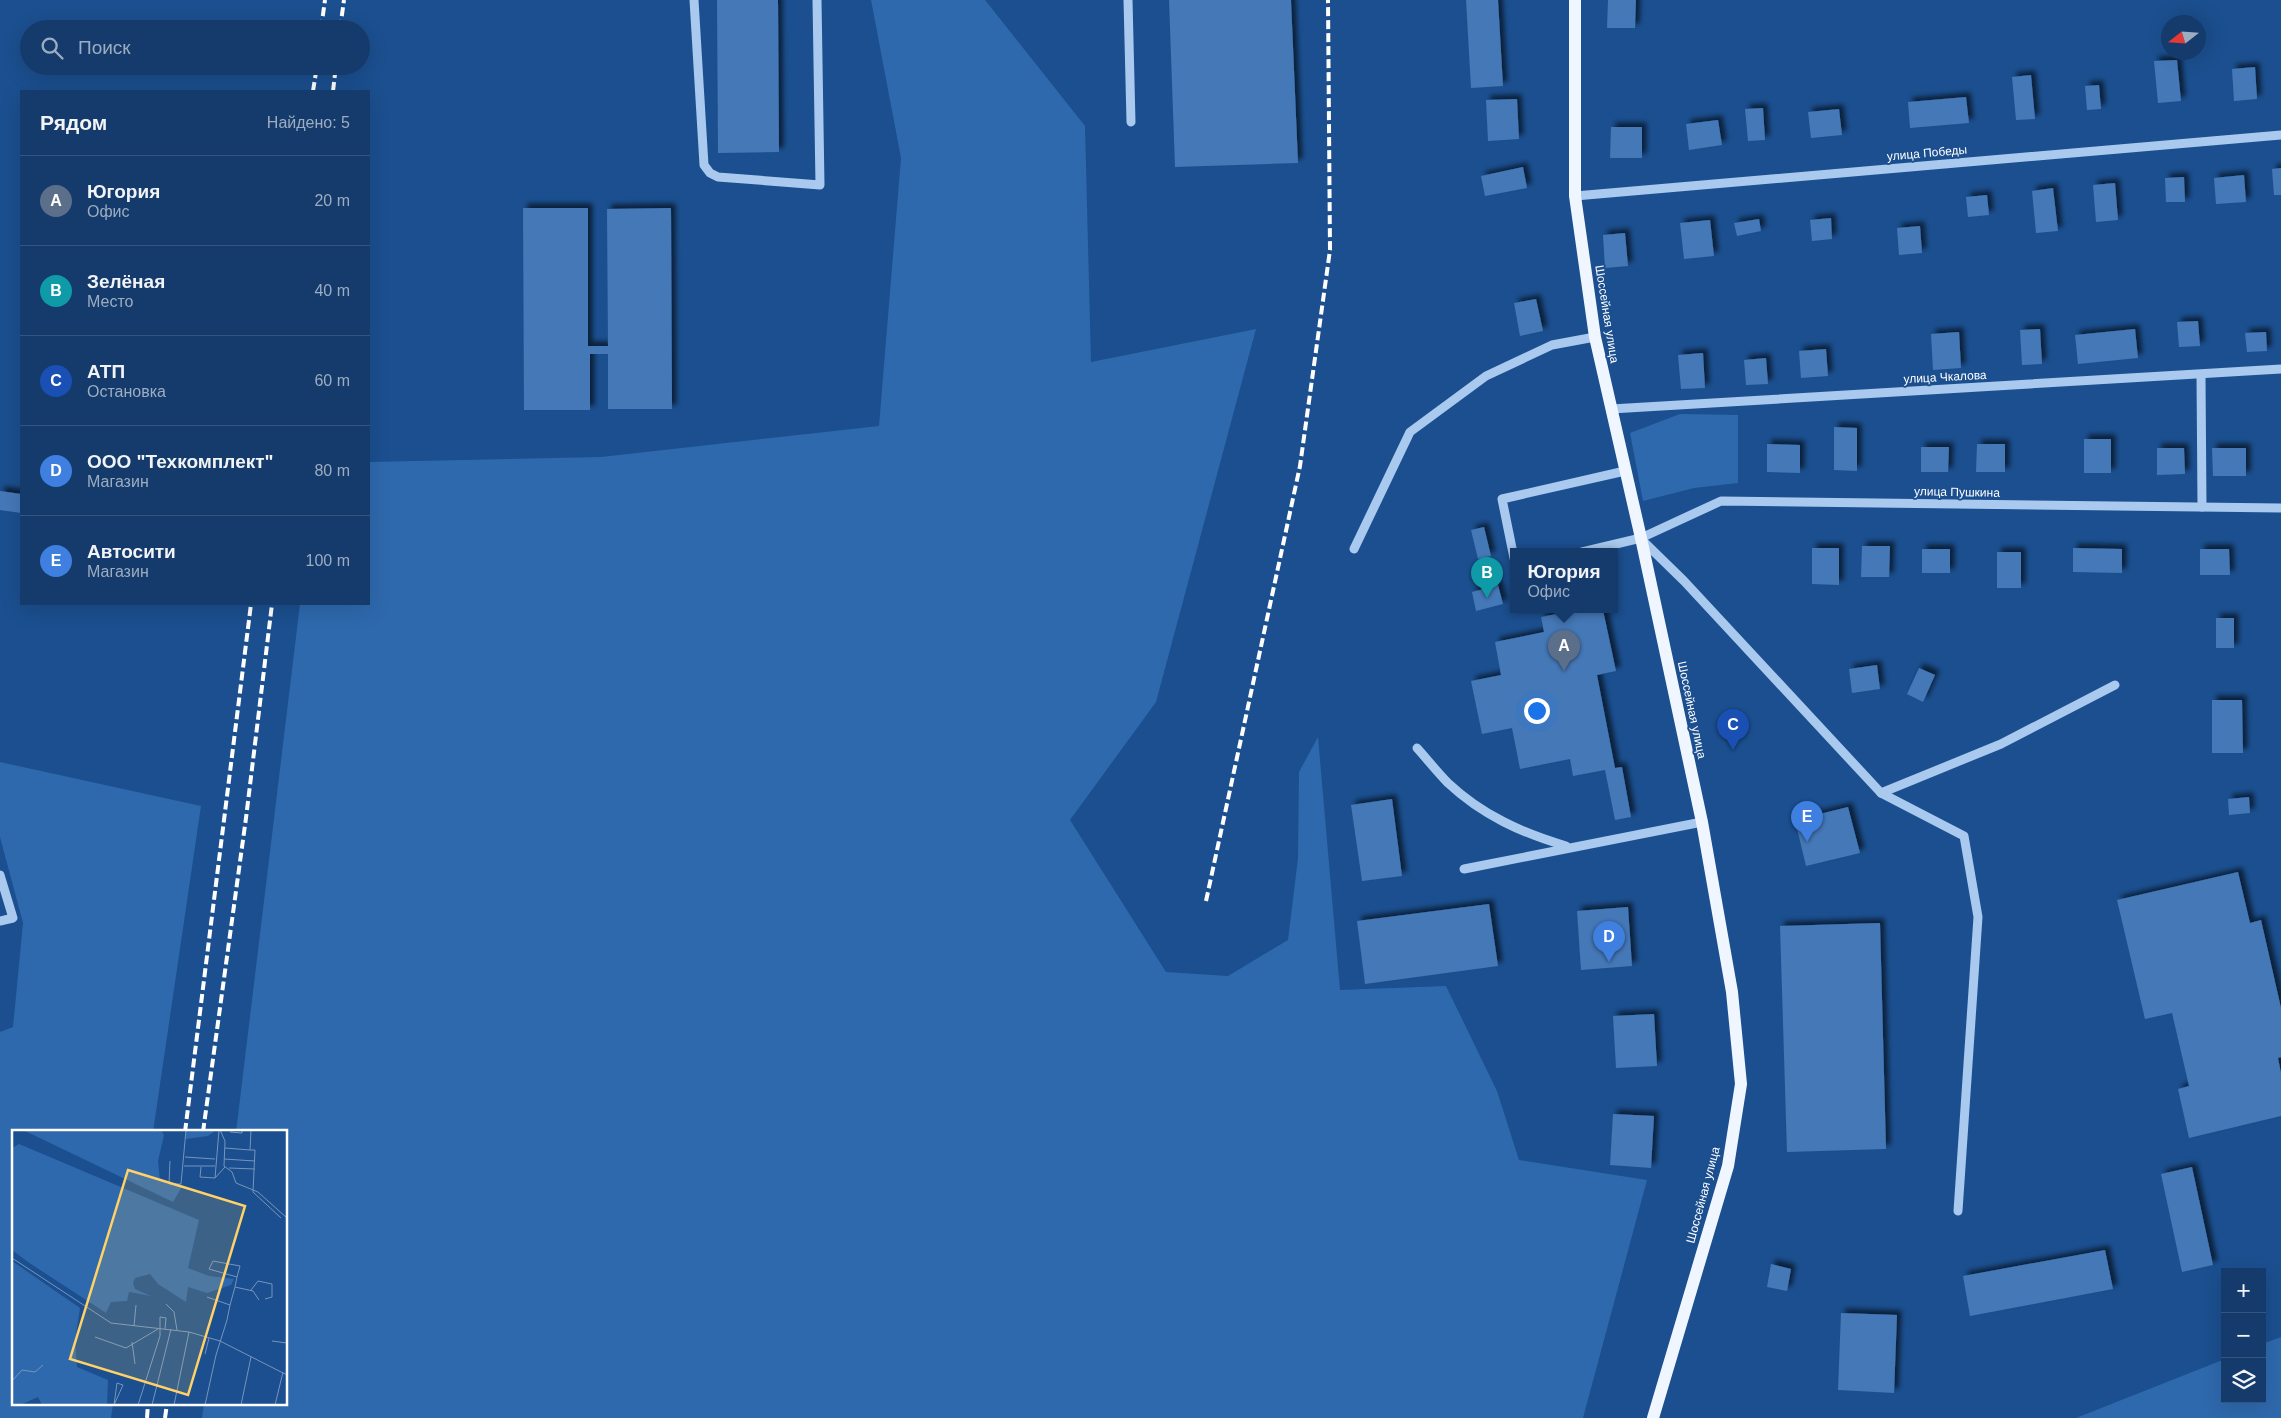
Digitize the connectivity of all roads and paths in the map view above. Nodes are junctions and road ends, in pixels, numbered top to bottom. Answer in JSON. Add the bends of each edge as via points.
{"nodes":[{"id":1,"x":694,"y":0,"type":"edge"},
{"id":2,"x":817,"y":0,"type":"edge"},
{"id":3,"x":1128,"y":0,"type":"edge"},
{"id":4,"x":1575,"y":0,"type":"edge"},
{"id":5,"x":1131,"y":122,"type":"dead end"},
{"id":6,"x":2281,"y":135,"type":"edge"},
{"id":7,"x":1575,"y":196,"type":"junction"},
{"id":8,"x":1595,"y":337,"type":"junction"},
{"id":9,"x":2281,"y":369,"type":"edge"},
{"id":10,"x":2201,"y":375,"type":"junction"},
{"id":11,"x":1611,"y":409,"type":"junction"},
{"id":12,"x":1625,"y":471,"type":"junction"},
{"id":13,"x":2202,"y":507,"type":"junction"},
{"id":14,"x":2281,"y":508,"type":"edge"},
{"id":15,"x":1641,"y":538,"type":"junction"},
{"id":16,"x":1512,"y":548,"type":"edge"},
{"id":17,"x":1599,"y":548,"type":"edge"},
{"id":18,"x":1354,"y":549,"type":"dead end"},
{"id":19,"x":2115,"y":685,"type":"dead end"},
{"id":20,"x":1417,"y":748,"type":"dead end"},
{"id":21,"x":1881,"y":793,"type":"junction"},
{"id":22,"x":1702,"y":822,"type":"junction"},
{"id":23,"x":1569,"y":847,"type":"junction"},
{"id":24,"x":1464,"y":869,"type":"dead end"},
{"id":25,"x":0,"y":875,"type":"edge"},
{"id":26,"x":0,"y":921,"type":"edge"},
{"id":27,"x":1958,"y":1211,"type":"dead end"},
{"id":28,"x":1653,"y":1418,"type":"edge"}],
"edges":[{"from":1,"to":2,"type":"street","via":[[704,165],[718,177],[820,185]]},
{"from":3,"to":5,"type":"street"},
{"from":4,"to":7,"type":"main road","name":"Шоссейная улица"},
{"from":6,"to":7,"type":"street","name":"улица Победы"},
{"from":7,"to":8,"type":"main road","name":"Шоссейная улица"},
{"from":8,"to":11,"type":"main road","name":"Шоссейная улица"},
{"from":8,"to":18,"type":"street","via":[[1552,345],[1486,376],[1410,432]]},
{"from":9,"to":10,"type":"street","name":"улица Чкалова"},
{"from":10,"to":11,"type":"street","name":"улица Чкалова"},
{"from":10,"to":13,"type":"street"},
{"from":11,"to":12,"type":"main road","name":"Шоссейная улица"},
{"from":12,"to":15,"type":"main road","name":"Шоссейная улица"},
{"from":12,"to":16,"type":"street","via":[[1502,499]]},
{"from":13,"to":14,"type":"street","name":"улица Пушкина"},
{"from":13,"to":15,"type":"street","name":"улица Пушкина","via":[[1720,501]]},
{"from":15,"to":17,"type":"street","name":"улица Пушкина"},
{"from":15,"to":21,"type":"street"},
{"from":15,"to":22,"type":"main road","name":"Шоссейная улица"},
{"from":19,"to":21,"type":"street","via":[[2001,744]]},
{"from":20,"to":23,"type":"street","via":[[1448,783],[1484,812],[1525,833]]},
{"from":21,"to":27,"type":"street","via":[[1964,836],[1978,916]]},
{"from":22,"to":23,"type":"street"},
{"from":22,"to":28,"type":"main road","name":"Шоссейная улица","via":[[1732,992],[1741,1084],[1728,1166]]},
{"from":23,"to":24,"type":"street"},
{"from":25,"to":26,"type":"street","via":[[13,918]]}]}
